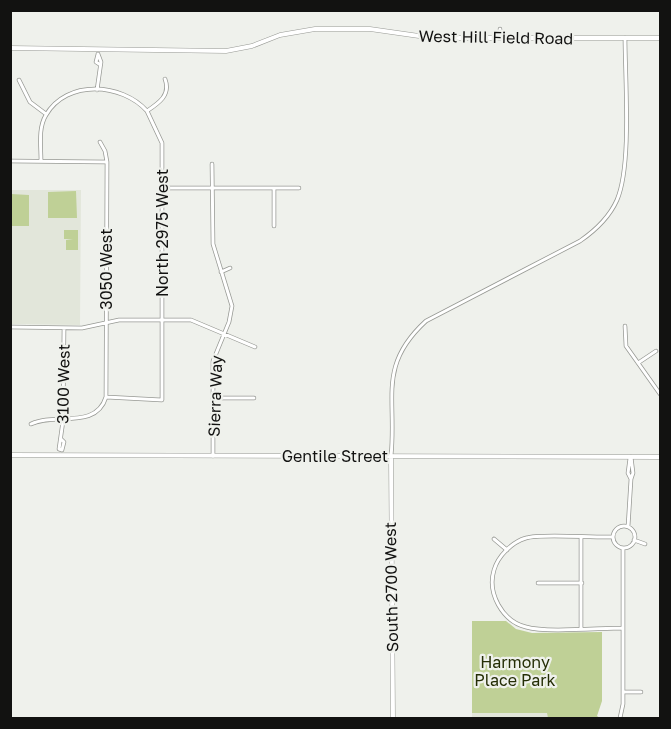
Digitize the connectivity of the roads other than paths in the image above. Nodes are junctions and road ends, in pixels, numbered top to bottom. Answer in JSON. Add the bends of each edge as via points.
{"nodes":[{"id":1,"x":500,"y":29,"type":"dead end"},
{"id":2,"x":500,"y":37,"type":"junction"},
{"id":3,"x":625,"y":38,"type":"junction"},
{"id":4,"x":660,"y":38,"type":"edge"},
{"id":5,"x":10,"y":48,"type":"edge"},
{"id":6,"x":98,"y":52,"type":"junction"},
{"id":7,"x":19,"y":80,"type":"dead end"},
{"id":8,"x":165,"y":80,"type":"dead end"},
{"id":9,"x":97,"y":90,"type":"junction"},
{"id":10,"x":147,"y":111,"type":"junction"},
{"id":11,"x":46,"y":114,"type":"junction"},
{"id":12,"x":100,"y":142,"type":"dead end"},
{"id":13,"x":10,"y":161,"type":"edge"},
{"id":14,"x":41,"y":161,"type":"junction"},
{"id":15,"x":107,"y":162,"type":"junction"},
{"id":16,"x":212,"y":164,"type":"dead end"},
{"id":17,"x":163,"y":188,"type":"junction"},
{"id":18,"x":211,"y":188,"type":"junction"},
{"id":19,"x":274,"y":188,"type":"junction"},
{"id":20,"x":299,"y":188,"type":"dead end"},
{"id":21,"x":274,"y":226,"type":"dead end"},
{"id":22,"x":230,"y":268,"type":"dead end"},
{"id":23,"x":221,"y":272,"type":"junction"},
{"id":24,"x":162,"y":321,"type":"junction"},
{"id":25,"x":106,"y":322,"type":"junction"},
{"id":26,"x":625,"y":326,"type":"dead end"},
{"id":27,"x":10,"y":327,"type":"edge"},
{"id":28,"x":64,"y":328,"type":"junction"},
{"id":29,"x":223,"y":334,"type":"junction"},
{"id":30,"x":255,"y":347,"type":"dead end"},
{"id":31,"x":656,"y":351,"type":"dead end"},
{"id":32,"x":638,"y":363,"type":"junction"},
{"id":33,"x":660,"y":394,"type":"edge"},
{"id":34,"x":106,"y":398,"type":"junction"},
{"id":35,"x":213,"y":398,"type":"junction"},
{"id":36,"x":254,"y":398,"type":"dead end"},
{"id":37,"x":63,"y":417,"type":"junction"},
{"id":38,"x":31,"y":424,"type":"dead end"},
{"id":39,"x":62,"y":453,"type":"junction"},
{"id":40,"x":10,"y":455,"type":"edge"},
{"id":41,"x":213,"y":456,"type":"junction"},
{"id":42,"x":391,"y":456,"type":"junction"},
{"id":43,"x":631,"y":457,"type":"junction"},
{"id":44,"x":660,"y":457,"type":"edge"},
{"id":45,"x":628,"y":527,"type":"junction"},
{"id":46,"x":613,"y":537,"type":"junction"},
{"id":47,"x":581,"y":538,"type":"junction"},
{"id":48,"x":494,"y":539,"type":"dead end"},
{"id":49,"x":634,"y":540,"type":"junction"},
{"id":50,"x":645,"y":544,"type":"dead end"},
{"id":51,"x":622,"y":548,"type":"junction"},
{"id":52,"x":507,"y":550,"type":"junction"},
{"id":53,"x":538,"y":583,"type":"dead end"},
{"id":54,"x":582,"y":583,"type":"junction"},
{"id":55,"x":581,"y":628,"type":"junction"},
{"id":56,"x":623,"y":628,"type":"junction"},
{"id":57,"x":623,"y":692,"type":"junction"},
{"id":58,"x":641,"y":692,"type":"dead end"},
{"id":59,"x":393,"y":718,"type":"edge"},
{"id":60,"x":620,"y":718,"type":"edge"}],
"edges":[{"from":1,"to":2,"type":"street"},
{"from":2,"to":3,"type":"main road","name":"West Hill Field Road"},
{"from":2,"to":6,"type":"main road","name":"West Hill Field Road","via":[[434,38],[370,29],[315,29],[226,51]]},
{"from":3,"to":4,"type":"main road","name":"West Hill Field Road"},
{"from":3,"to":42,"type":"street","via":[[624,173],[612,210],[595,231],[580,241],[426,321],[408,337],[393,371]]},
{"from":5,"to":6,"type":"main road","name":"West Hill Field Road"},
{"from":6,"to":9,"type":"street","via":[[101,56]]},
{"from":7,"to":11,"type":"street","via":[[30,102]]},
{"from":8,"to":10,"type":"street","via":[[164,97]]},
{"from":9,"to":10,"type":"street","via":[[129,96]]},
{"from":9,"to":11,"type":"street","via":[[64,95]]},
{"from":10,"to":17,"type":"street","name":"North 2975 West","via":[[161,137]]},
{"from":11,"to":14,"type":"street","via":[[41,130]]},
{"from":12,"to":15,"type":"street","name":"3050 West"},
{"from":13,"to":14,"type":"street"},
{"from":14,"to":15,"type":"street"},
{"from":15,"to":25,"type":"street","name":"3050 West"},
{"from":16,"to":18,"type":"street","name":"Sierra Way"},
{"from":17,"to":18,"type":"street"},
{"from":17,"to":24,"type":"street","name":"North 2975 West"},
{"from":18,"to":19,"type":"street"},
{"from":18,"to":23,"type":"street","name":"Sierra Way","via":[[212,229]]},
{"from":19,"to":20,"type":"street"},
{"from":19,"to":21,"type":"street"},
{"from":22,"to":23,"type":"street"},
{"from":23,"to":29,"type":"street","name":"Sierra Way","via":[[232,306]]},
{"from":24,"to":25,"type":"street"},
{"from":24,"to":29,"type":"street","via":[[194,321]]},
{"from":24,"to":34,"type":"street","name":"North 2975 West","via":[[162,400]]},
{"from":25,"to":28,"type":"street"},
{"from":25,"to":34,"type":"street","name":"3050 West"},
{"from":26,"to":32,"type":"street","via":[[626,346]]},
{"from":27,"to":28,"type":"street"},
{"from":28,"to":37,"type":"street","name":"3100 West"},
{"from":29,"to":30,"type":"street"},
{"from":29,"to":35,"type":"street","name":"Sierra Way","via":[[213,361]]},
{"from":31,"to":32,"type":"street"},
{"from":32,"to":33,"type":"street"},
{"from":34,"to":37,"type":"street","via":[[102,408],[91,416]]},
{"from":35,"to":36,"type":"street"},
{"from":35,"to":41,"type":"street","name":"Sierra Way"},
{"from":37,"to":38,"type":"street","via":[[43,418]]},
{"from":37,"to":39,"type":"street","name":"3100 West","via":[[59,449]]},
{"from":39,"to":40,"type":"main road","name":"Gentile Street"},
{"from":39,"to":41,"type":"main road","name":"Gentile Street"},
{"from":41,"to":42,"type":"main road","name":"Gentile Street"},
{"from":42,"to":43,"type":"main road","name":"Gentile Street"},
{"from":42,"to":59,"type":"main road","name":"South 2700 West"},
{"from":43,"to":44,"type":"main road","name":"Gentile Street"},
{"from":43,"to":45,"type":"street"},
{"from":45,"to":46,"type":"street","via":[[618,528]]},
{"from":45,"to":49,"type":"street"},
{"from":46,"to":47,"type":"street"},
{"from":46,"to":51,"type":"street"},
{"from":47,"to":52,"type":"street","via":[[529,537]]},
{"from":47,"to":54,"type":"street"},
{"from":48,"to":52,"type":"street"},
{"from":49,"to":50,"type":"street"},
{"from":49,"to":51,"type":"street"},
{"from":51,"to":56,"type":"street"},
{"from":52,"to":55,"type":"street","via":[[495,568],[494,596],[505,614],[522,626]]},
{"from":53,"to":54,"type":"street"},
{"from":54,"to":55,"type":"street"},
{"from":55,"to":56,"type":"street"},
{"from":56,"to":57,"type":"street"},
{"from":57,"to":58,"type":"street"},
{"from":57,"to":60,"type":"street"}]}
